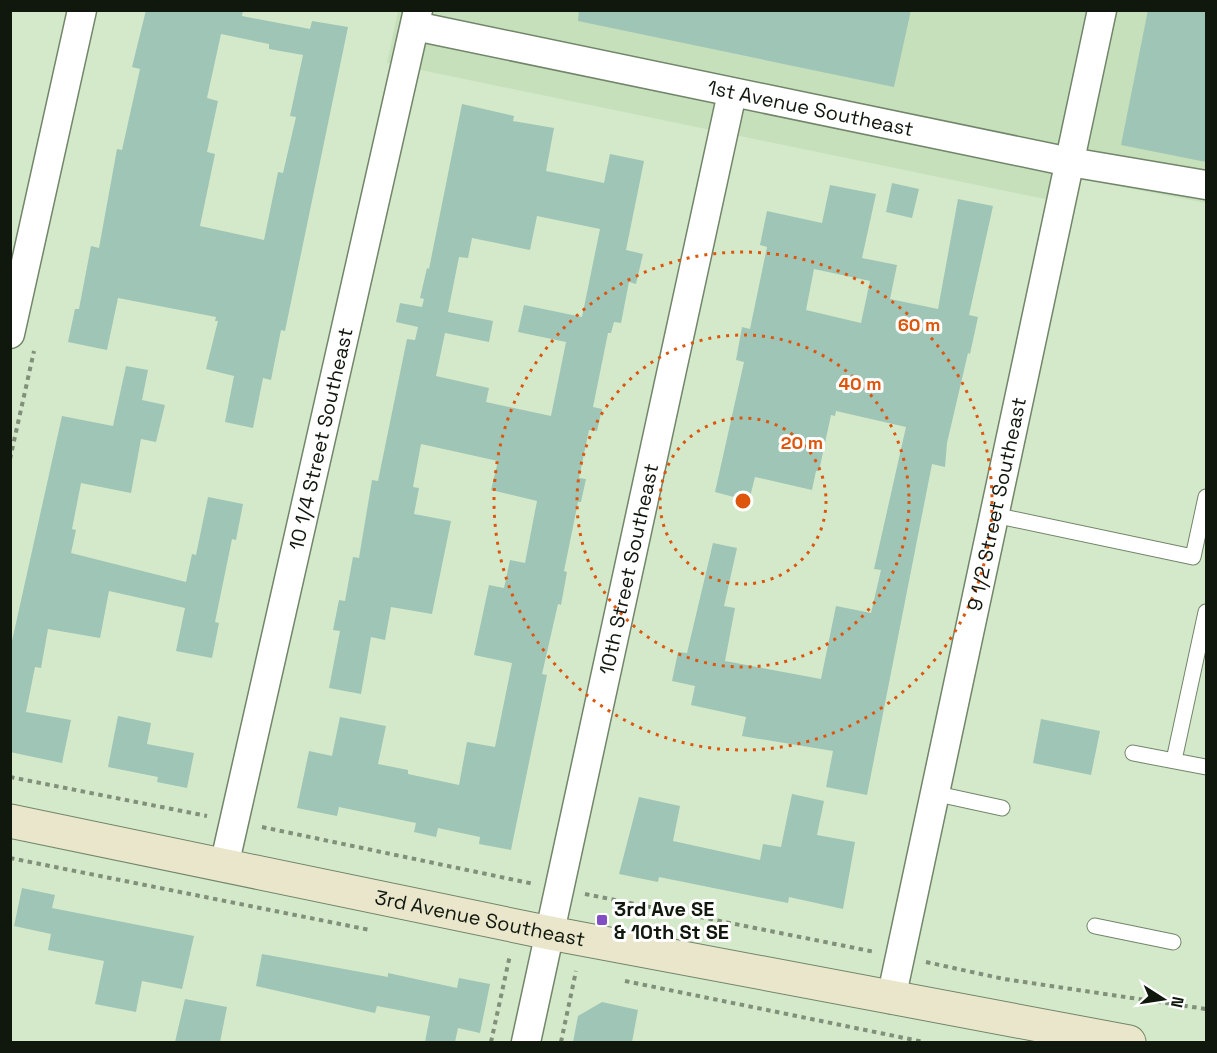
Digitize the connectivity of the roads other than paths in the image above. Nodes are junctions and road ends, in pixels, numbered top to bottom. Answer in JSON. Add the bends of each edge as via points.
{"nodes":[{"id":1,"x":82,"y":10,"type":"edge"},
{"id":2,"x":1101,"y":10,"type":"edge"},
{"id":3,"x":416,"y":18,"type":"edge"},
{"id":4,"x":732,"y":93,"type":"junction"},
{"id":5,"x":1070,"y":162,"type":"junction"},
{"id":6,"x":1206,"y":185,"type":"edge"},
{"id":7,"x":10,"y":334,"type":"edge"},
{"id":8,"x":1206,"y":497,"type":"edge"},
{"id":9,"x":994,"y":515,"type":"junction"},
{"id":10,"x":1206,"y":612,"type":"edge"},
{"id":11,"x":1133,"y":753,"type":"dead end"},
{"id":12,"x":1174,"y":760,"type":"junction"},
{"id":13,"x":1206,"y":767,"type":"edge"},
{"id":14,"x":933,"y":793,"type":"junction"},
{"id":15,"x":1002,"y":808,"type":"dead end"},
{"id":16,"x":10,"y":821,"type":"edge"},
{"id":17,"x":224,"y":866,"type":"junction"},
{"id":18,"x":1095,"y":926,"type":"dead end"},
{"id":19,"x":550,"y":933,"type":"junction"},
{"id":20,"x":1173,"y":942,"type":"dead end"},
{"id":21,"x":891,"y":999,"type":"junction"},
{"id":22,"x":526,"y":1042,"type":"edge"},
{"id":23,"x":1129,"y":1042,"type":"edge"}],
"edges":[{"from":1,"to":7,"type":"street"},
{"from":2,"to":5,"type":"street","name":"9 1/2 Street Southeast"},
{"from":3,"to":4,"type":"street","name":"1st Avenue Southeast"},
{"from":3,"to":17,"type":"street","name":"10 1/4 Street Southeast"},
{"from":4,"to":5,"type":"street","name":"1st Avenue Southeast"},
{"from":4,"to":19,"type":"street","name":"10th Street Southeast"},
{"from":5,"to":6,"type":"street","name":"1st Avenue Southeast"},
{"from":5,"to":9,"type":"street","name":"9 1/2 Street Southeast"},
{"from":8,"to":9,"type":"lane","via":[[1194,557]]},
{"from":9,"to":14,"type":"street","name":"9 1/2 Street Southeast"},
{"from":10,"to":12,"type":"lane"},
{"from":11,"to":12,"type":"lane"},
{"from":12,"to":13,"type":"lane"},
{"from":14,"to":15,"type":"lane"},
{"from":14,"to":21,"type":"street","name":"9 1/2 Street Southeast"},
{"from":16,"to":17,"type":"main road","name":"3rd Avenue Southeast"},
{"from":17,"to":19,"type":"main road","name":"3rd Avenue Southeast"},
{"from":18,"to":20,"type":"lane"},
{"from":19,"to":21,"type":"main road","name":"3rd Avenue Southeast"},
{"from":19,"to":22,"type":"street","name":"10th Street Southeast"},
{"from":21,"to":23,"type":"main road","name":"3rd Avenue Southeast"}]}
